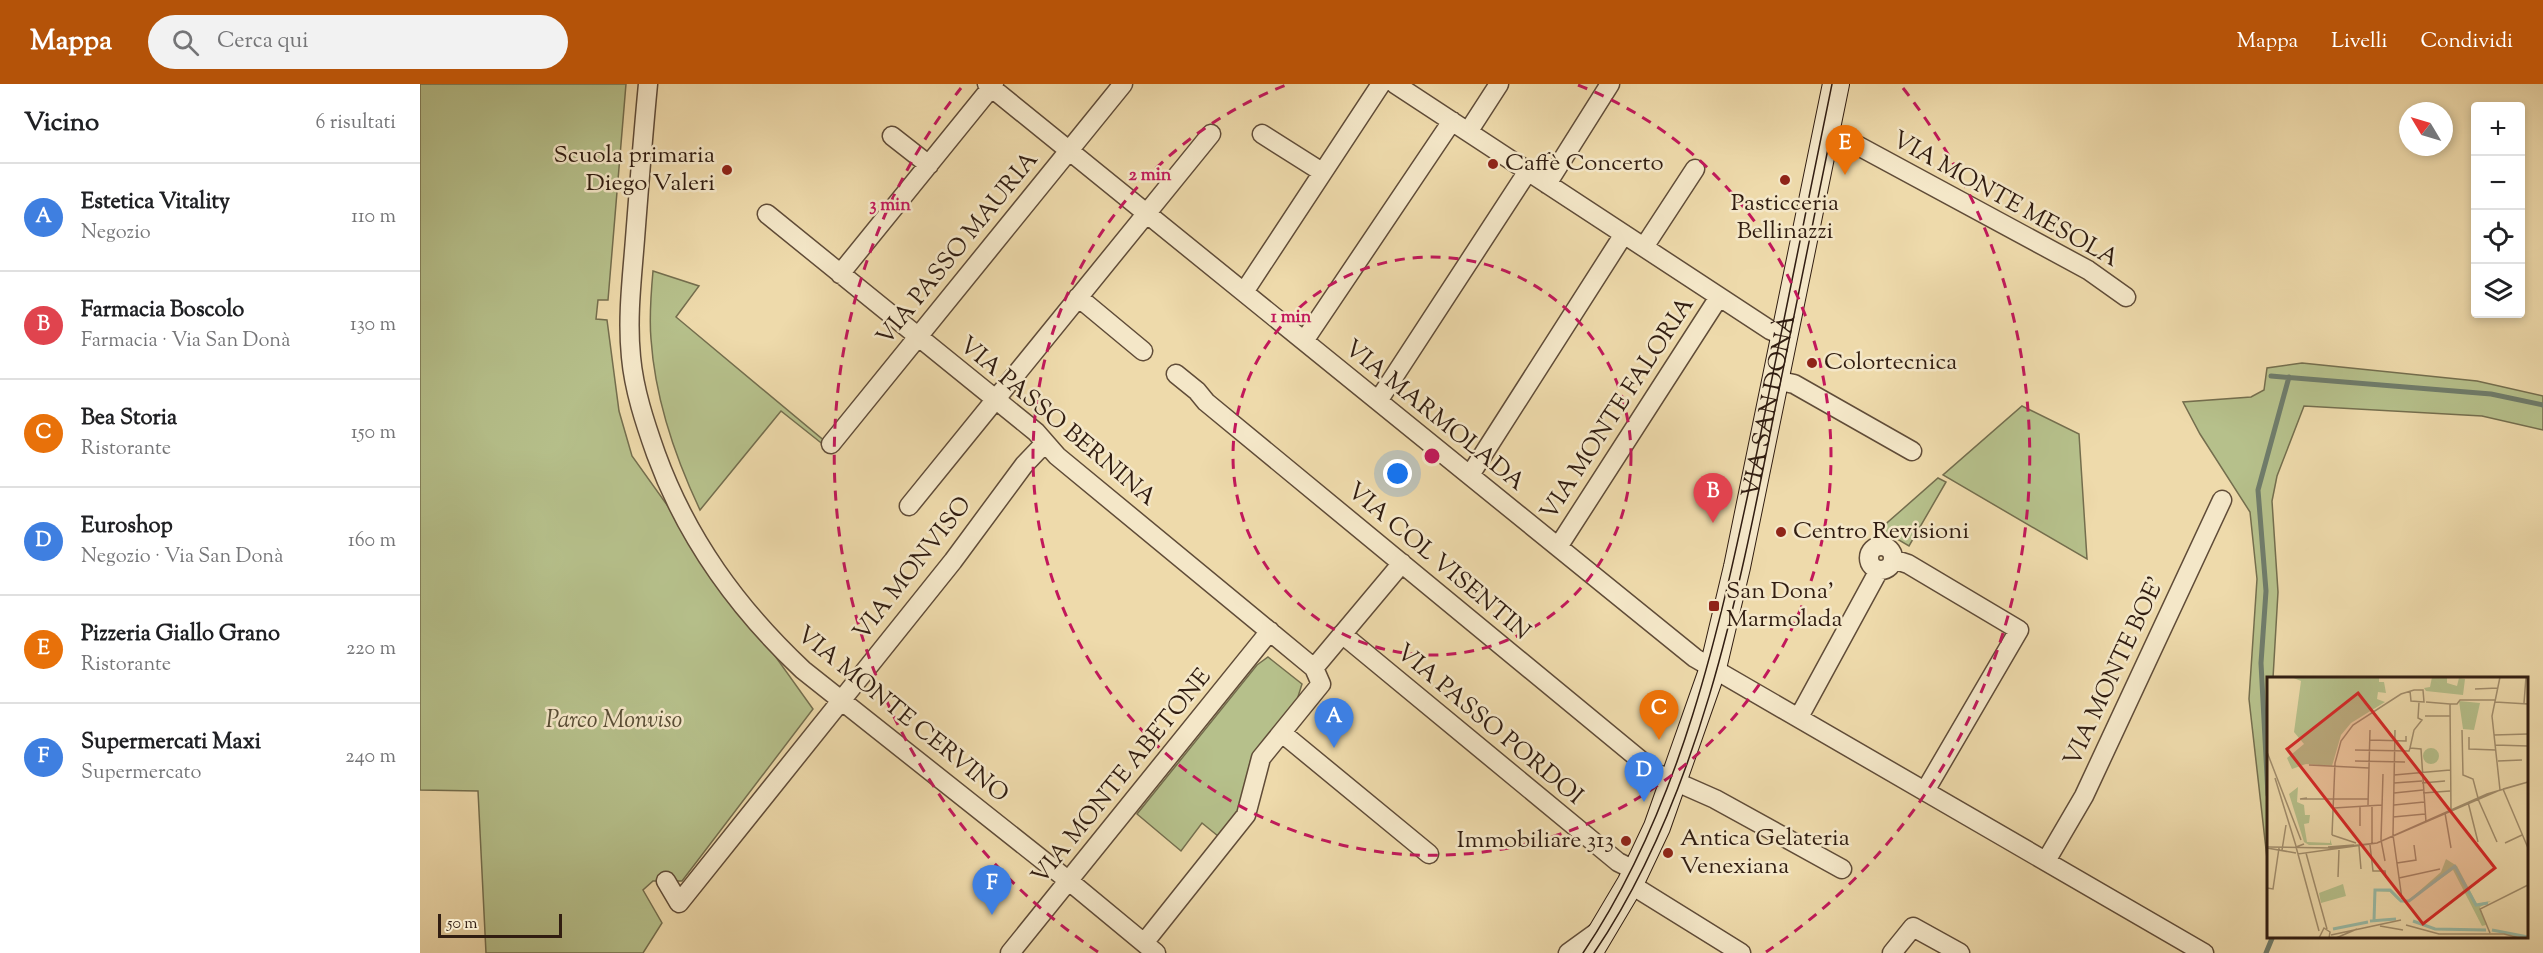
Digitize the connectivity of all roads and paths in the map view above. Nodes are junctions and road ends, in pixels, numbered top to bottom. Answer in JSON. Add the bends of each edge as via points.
{"nodes":[{"id":1,"x":648,"y":84,"type":"edge"},
{"id":2,"x":1123,"y":84,"type":"edge"},
{"id":3,"x":1381,"y":84,"type":"edge"},
{"id":4,"x":1395,"y":84,"type":"edge"},
{"id":5,"x":1499,"y":84,"type":"edge"},
{"id":6,"x":1610,"y":84,"type":"edge"},
{"id":7,"x":1836,"y":84,"type":"edge"},
{"id":8,"x":991,"y":85,"type":"edge"},
{"id":9,"x":1452,"y":121,"type":"junction"},
{"id":10,"x":1468,"y":132,"type":"junction"},
{"id":11,"x":1211,"y":134,"type":"dead end"},
{"id":12,"x":1262,"y":135,"type":"dead end"},
{"id":13,"x":892,"y":136,"type":"dead end"},
{"id":14,"x":1825,"y":137,"type":"junction"},
{"id":15,"x":1069,"y":150,"type":"junction"},
{"id":16,"x":928,"y":165,"type":"junction"},
{"id":17,"x":1695,"y":169,"type":"dead end"},
{"id":18,"x":1528,"y":171,"type":"junction"},
{"id":19,"x":1322,"y":172,"type":"junction"},
{"id":20,"x":1547,"y":184,"type":"junction"},
{"id":21,"x":767,"y":214,"type":"dead end"},
{"id":22,"x":1147,"y":214,"type":"junction"},
{"id":23,"x":1624,"y":234,"type":"junction"},
{"id":24,"x":1644,"y":247,"type":"junction"},
{"id":25,"x":840,"y":274,"type":"junction"},
{"id":26,"x":1244,"y":292,"type":"junction"},
{"id":27,"x":1078,"y":297,"type":"junction"},
{"id":28,"x":1719,"y":297,"type":"junction"},
{"id":29,"x":2126,"y":297,"type":"dead end"},
{"id":30,"x":1784,"y":336,"type":"junction"},
{"id":31,"x":918,"y":337,"type":"junction"},
{"id":32,"x":1304,"y":341,"type":"junction"},
{"id":33,"x":1143,"y":351,"type":"dead end"},
{"id":34,"x":1176,"y":374,"type":"dead end"},
{"id":35,"x":1775,"y":381,"type":"junction"},
{"id":36,"x":996,"y":400,"type":"junction"},
{"id":37,"x":1378,"y":401,"type":"junction"},
{"id":38,"x":1045,"y":443,"type":"junction"},
{"id":39,"x":831,"y":444,"type":"dead end"},
{"id":40,"x":1912,"y":451,"type":"dead end"},
{"id":41,"x":1470,"y":475,"type":"junction"},
{"id":42,"x":2222,"y":500,"type":"dead end"},
{"id":43,"x":909,"y":506,"type":"dead end"},
{"id":44,"x":1557,"y":547,"type":"junction"},
{"id":45,"x":1402,"y":563,"type":"junction"},
{"id":46,"x":1270,"y":631,"type":"junction"},
{"id":47,"x":1342,"y":634,"type":"junction"},
{"id":48,"x":1314,"y":668,"type":"junction"},
{"id":49,"x":1713,"y":668,"type":"junction"},
{"id":50,"x":840,"y":700,"type":"junction"},
{"id":51,"x":1799,"y":717,"type":"junction"},
{"id":52,"x":1282,"y":733,"type":"junction"},
{"id":53,"x":1674,"y":780,"type":"junction"},
{"id":54,"x":1925,"y":791,"type":"junction"},
{"id":55,"x":1429,"y":854,"type":"dead end"},
{"id":56,"x":2046,"y":861,"type":"junction"},
{"id":57,"x":1842,"y":869,"type":"dead end"},
{"id":58,"x":1633,"y":877,"type":"junction"},
{"id":59,"x":666,"y":881,"type":"dead end"},
{"id":60,"x":1070,"y":881,"type":"junction"},
{"id":61,"x":1608,"y":923,"type":"junction"},
{"id":62,"x":1150,"y":948,"type":"edge"},
{"id":63,"x":1010,"y":953,"type":"edge"},
{"id":64,"x":1568,"y":953,"type":"edge"},
{"id":65,"x":1589,"y":953,"type":"edge"},
{"id":66,"x":1741,"y":953,"type":"edge"},
{"id":67,"x":1892,"y":953,"type":"edge"},
{"id":68,"x":1960,"y":953,"type":"edge"},
{"id":69,"x":2204,"y":953,"type":"edge"}],
"edges":[{"from":1,"to":50,"type":"street","name":"VIA MONTE CERVINO","via":[[630,325],[635,382],[649,435],[682,515],[714,570],[779,648]]},
{"from":2,"to":15,"type":"street","name":"VIA PASSO MAURIA"},
{"from":3,"to":19,"type":"street"},
{"from":4,"to":9,"type":"street"},
{"from":5,"to":10,"type":"street"},
{"from":6,"to":20,"type":"street"},
{"from":7,"to":14,"type":"main road","name":"VIA SAN DONÀ"},
{"from":8,"to":15,"type":"street","name":"VIA MARMOLADA"},
{"from":8,"to":16,"type":"street"},
{"from":9,"to":10,"type":"street"},
{"from":9,"to":32,"type":"street"},
{"from":10,"to":18,"type":"street"},
{"from":11,"to":22,"type":"street"},
{"from":12,"to":19,"type":"street"},
{"from":13,"to":16,"type":"street"},
{"from":14,"to":29,"type":"street","name":"VIA MONTE MESOLA","via":[[1853,143],[2088,270]]},
{"from":14,"to":30,"type":"main road","name":"VIA SAN DONÀ"},
{"from":15,"to":22,"type":"street","name":"VIA MARMOLADA"},
{"from":15,"to":31,"type":"street","name":"VIA PASSO MAURIA"},
{"from":16,"to":25,"type":"street"},
{"from":17,"to":24,"type":"street"},
{"from":18,"to":20,"type":"street"},
{"from":18,"to":37,"type":"street"},
{"from":19,"to":26,"type":"street"},
{"from":20,"to":23,"type":"street"},
{"from":21,"to":25,"type":"street","name":"VIA PASSO BERNINA"},
{"from":22,"to":26,"type":"street","name":"VIA MARMOLADA"},
{"from":22,"to":27,"type":"street"},
{"from":23,"to":24,"type":"street"},
{"from":23,"to":41,"type":"street"},
{"from":24,"to":28,"type":"street"},
{"from":25,"to":31,"type":"street","name":"VIA PASSO BERNINA"},
{"from":26,"to":32,"type":"street","name":"VIA MARMOLADA"},
{"from":27,"to":33,"type":"street"},
{"from":27,"to":36,"type":"street"},
{"from":28,"to":30,"type":"street"},
{"from":28,"to":44,"type":"street","name":"VIA MONTE FALORIA"},
{"from":30,"to":35,"type":"main road","name":"VIA SAN DONÀ"},
{"from":31,"to":36,"type":"street","name":"VIA PASSO BERNINA"},
{"from":31,"to":39,"type":"street","name":"VIA PASSO MAURIA"},
{"from":32,"to":37,"type":"street","name":"VIA MARMOLADA"},
{"from":34,"to":45,"type":"street","name":"VIA COL VISENTIN"},
{"from":35,"to":40,"type":"street","via":[[1794,384]]},
{"from":35,"to":49,"type":"main road","name":"VIA SAN DONÀ"},
{"from":36,"to":38,"type":"street","name":"VIA PASSO BERNINA"},
{"from":36,"to":43,"type":"street"},
{"from":37,"to":41,"type":"street","name":"VIA MARMOLADA"},
{"from":38,"to":46,"type":"street","name":"VIA PASSO BERNINA"},
{"from":38,"to":50,"type":"street","name":"VIA MONVISO"},
{"from":41,"to":44,"type":"street","name":"VIA MARMOLADA"},
{"from":42,"to":56,"type":"street","name":"VIA MONTE BOE'","via":[[2084,796]]},
{"from":44,"to":49,"type":"street","name":"VIA MARMOLADA","via":[[1695,658]]},
{"from":45,"to":47,"type":"street"},
{"from":45,"to":53,"type":"street","name":"VIA COL VISENTIN","via":[[1656,773]]},
{"from":46,"to":48,"type":"street","name":"VIA PASSO BERNINA"},
{"from":46,"to":60,"type":"street","name":"VIA MONTE ABETONE"},
{"from":47,"to":48,"type":"street"},
{"from":47,"to":58,"type":"street","name":"VIA PASSO PORDOI"},
{"from":48,"to":52,"type":"street","via":[[1322,684]]},
{"from":49,"to":51,"type":"street"},
{"from":49,"to":53,"type":"main road","name":"VIA SAN DONÀ"},
{"from":50,"to":59,"type":"street","name":"VIA MONVISO","via":[[679,903]]},
{"from":50,"to":60,"type":"street","name":"VIA MONTE CERVINO"},
{"from":51,"to":54,"type":"street"},
{"from":51,"to":54,"type":"street","via":[[1886,565],[1908,564],[2019,630]]},
{"from":52,"to":55,"type":"street"},
{"from":52,"to":62,"type":"street","via":[[1261,758],[1246,815],[1192,883]]},
{"from":53,"to":57,"type":"street","name":"VIA COL VISENTIN"},
{"from":53,"to":58,"type":"main road","name":"VIA SAN DONÀ"},
{"from":54,"to":56,"type":"street"},
{"from":56,"to":69,"type":"street"},
{"from":58,"to":61,"type":"main road","name":"VIA SAN DONÀ"},
{"from":58,"to":66,"type":"street","name":"VIA PASSO PORDOI"},
{"from":60,"to":62,"type":"street","name":"VIA MONTE CERVINO"},
{"from":60,"to":63,"type":"street","name":"VIA MONTE ABETONE"},
{"from":61,"to":64,"type":"street"},
{"from":61,"to":65,"type":"main road","name":"VIA SAN DONÀ"},
{"from":67,"to":68,"type":"street","via":[[1912,927]]}]}
